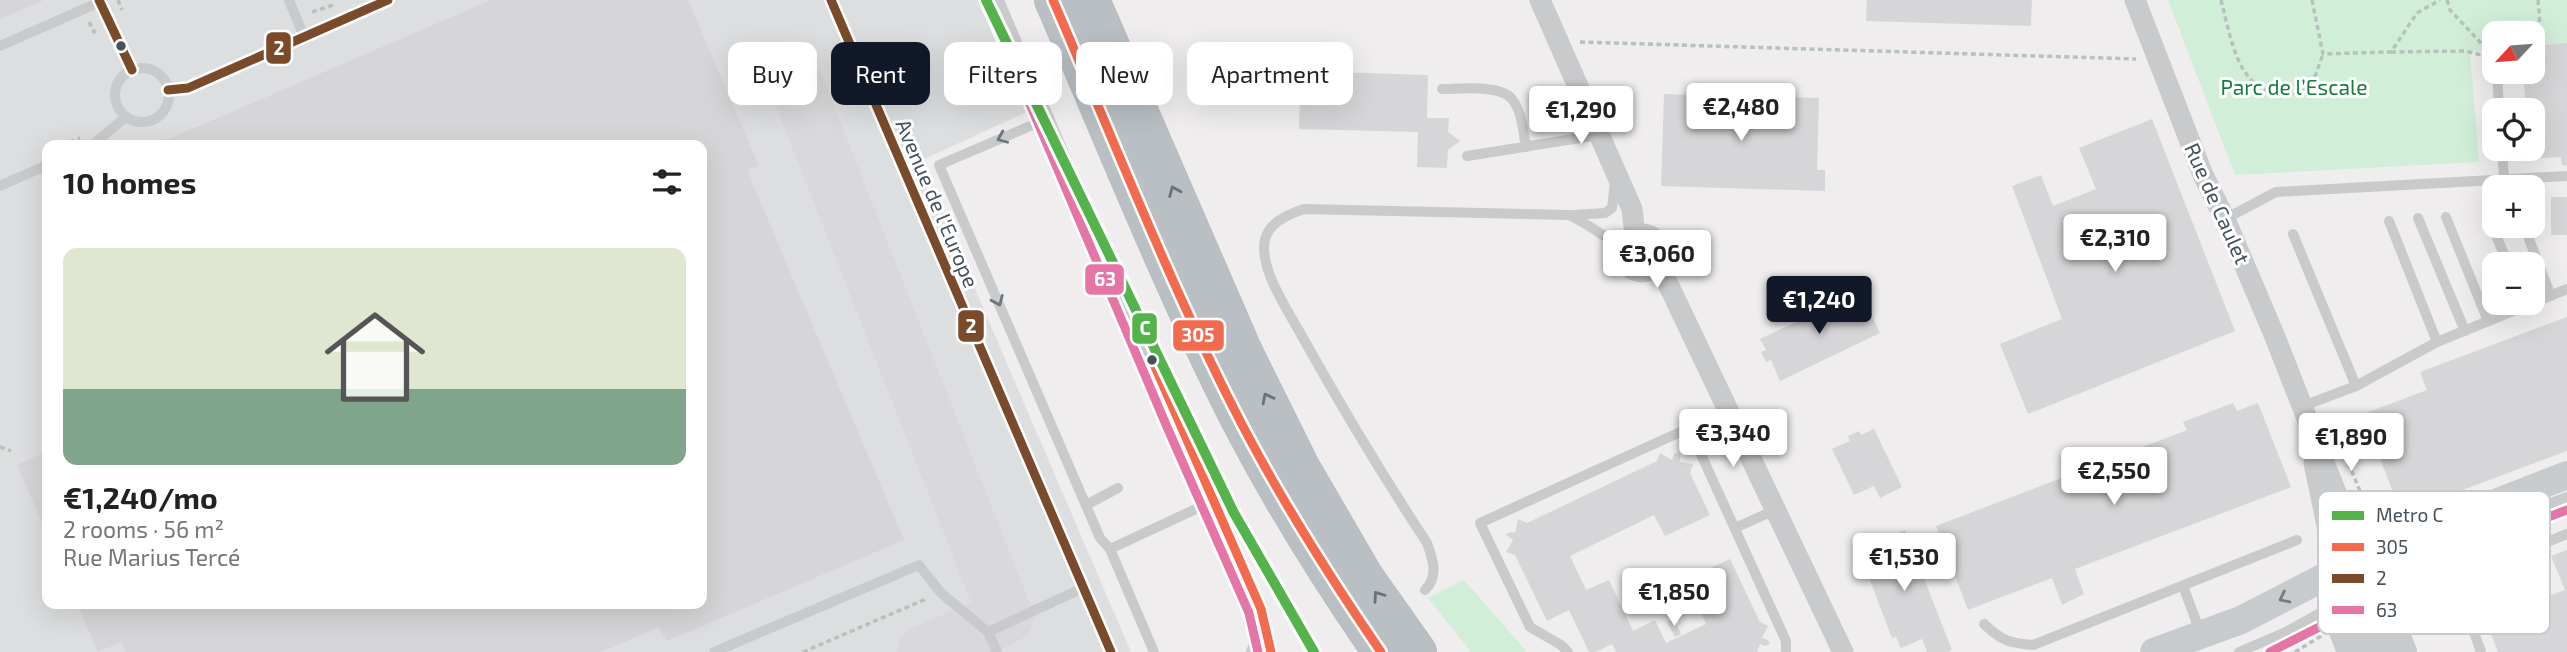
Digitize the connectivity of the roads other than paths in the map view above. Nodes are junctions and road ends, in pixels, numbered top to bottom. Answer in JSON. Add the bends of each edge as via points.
{"nodes":[{"id":1,"x":289,"y":0,"type":"edge"},
{"id":2,"x":388,"y":0,"type":"edge"},
{"id":3,"x":831,"y":0,"type":"edge"},
{"id":4,"x":999,"y":0,"type":"edge"},
{"id":5,"x":1053,"y":0,"type":"edge"},
{"id":6,"x":1091,"y":0,"type":"edge"},
{"id":7,"x":1540,"y":0,"type":"edge"},
{"id":8,"x":2135,"y":0,"type":"edge"},
{"id":9,"x":99,"y":1,"type":"edge"},
{"id":10,"x":304,"y":37,"type":"junction"},
{"id":11,"x":0,"y":46,"type":"edge"},
{"id":12,"x":132,"y":70,"type":"junction"},
{"id":13,"x":1442,"y":89,"type":"dead end"},
{"id":14,"x":168,"y":90,"type":"junction"},
{"id":15,"x":126,"y":117,"type":"junction"},
{"id":16,"x":1049,"y":118,"type":"junction"},
{"id":17,"x":1599,"y":135,"type":"junction"},
{"id":18,"x":98,"y":140,"type":"edge"},
{"id":19,"x":1526,"y":147,"type":"junction"},
{"id":20,"x":1468,"y":156,"type":"dead end"},
{"id":21,"x":42,"y":168,"type":"edge"},
{"id":22,"x":1615,"y":172,"type":"junction"},
{"id":23,"x":2567,"y":176,"type":"edge"},
{"id":24,"x":2545,"y":177,"type":"edge"},
{"id":25,"x":2482,"y":179,"type":"edge"},
{"id":26,"x":0,"y":186,"type":"edge"},
{"id":27,"x":1569,"y":215,"type":"junction"},
{"id":28,"x":2446,"y":217,"type":"dead end"},
{"id":29,"x":2225,"y":219,"type":"junction"},
{"id":30,"x":2418,"y":219,"type":"dead end"},
{"id":31,"x":2389,"y":222,"type":"dead end"},
{"id":32,"x":2293,"y":234,"type":"dead end"},
{"id":33,"x":2529,"y":238,"type":"edge"},
{"id":34,"x":1629,"y":241,"type":"junction"},
{"id":35,"x":1656,"y":266,"type":"junction"},
{"id":36,"x":2567,"y":289,"type":"edge"},
{"id":37,"x":2551,"y":296,"type":"junction"},
{"id":38,"x":2545,"y":298,"type":"edge"},
{"id":39,"x":2502,"y":315,"type":"edge"},
{"id":40,"x":2488,"y":321,"type":"junction"},
{"id":41,"x":2465,"y":331,"type":"junction"},
{"id":42,"x":2438,"y":342,"type":"junction"},
{"id":43,"x":2356,"y":386,"type":"junction"},
{"id":44,"x":2303,"y":406,"type":"junction"},
{"id":45,"x":1234,"y":409,"type":"junction"},
{"id":46,"x":2567,"y":475,"type":"edge"},
{"id":47,"x":1118,"y":488,"type":"dead end"},
{"id":48,"x":2320,"y":491,"type":"edge"},
{"id":49,"x":2336,"y":491,"type":"edge"},
{"id":50,"x":2526,"y":491,"type":"edge"},
{"id":51,"x":2567,"y":497,"type":"edge"},
{"id":52,"x":1213,"y":501,"type":"junction"},
{"id":53,"x":2550,"y":503,"type":"edge"},
{"id":54,"x":1086,"y":505,"type":"junction"},
{"id":55,"x":1775,"y":510,"type":"junction"},
{"id":56,"x":1735,"y":528,"type":"junction"},
{"id":57,"x":2567,"y":534,"type":"edge"},
{"id":58,"x":2297,"y":540,"type":"dead end"},
{"id":59,"x":2550,"y":541,"type":"edge"},
{"id":60,"x":1110,"y":549,"type":"junction"},
{"id":61,"x":1242,"y":569,"type":"junction"},
{"id":62,"x":2318,"y":581,"type":"edge"},
{"id":63,"x":2183,"y":586,"type":"junction"},
{"id":64,"x":1083,"y":588,"type":"junction"},
{"id":65,"x":1425,"y":590,"type":"dead end"},
{"id":66,"x":2318,"y":614,"type":"edge"},
{"id":67,"x":1984,"y":624,"type":"dead end"},
{"id":68,"x":988,"y":632,"type":"junction"},
{"id":69,"x":2202,"y":634,"type":"junction"},
{"id":70,"x":2352,"y":634,"type":"edge"},
{"id":71,"x":2371,"y":634,"type":"edge"},
{"id":72,"x":2388,"y":634,"type":"edge"},
{"id":73,"x":2475,"y":634,"type":"edge"},
{"id":74,"x":714,"y":652,"type":"edge"},
{"id":75,"x":997,"y":652,"type":"edge"},
{"id":76,"x":1111,"y":652,"type":"edge"},
{"id":77,"x":1154,"y":652,"type":"edge"},
{"id":78,"x":1251,"y":652,"type":"edge"},
{"id":79,"x":1271,"y":652,"type":"edge"},
{"id":80,"x":1362,"y":652,"type":"edge"},
{"id":81,"x":1381,"y":652,"type":"edge"},
{"id":82,"x":1418,"y":652,"type":"edge"},
{"id":83,"x":1568,"y":652,"type":"edge"},
{"id":84,"x":1786,"y":652,"type":"edge"},
{"id":85,"x":1843,"y":652,"type":"edge"},
{"id":86,"x":2154,"y":652,"type":"edge"},
{"id":87,"x":2239,"y":652,"type":"edge"},
{"id":88,"x":2351,"y":652,"type":"edge"},
{"id":89,"x":2378,"y":652,"type":"edge"},
{"id":90,"x":2403,"y":652,"type":"edge"},
{"id":91,"x":2481,"y":652,"type":"edge"}],
"edges":[{"from":1,"to":10,"type":"lane"},
{"from":2,"to":10,"type":"lane"},
{"from":3,"to":64,"type":"lane","name":"Avenue de l'Europe"},
{"from":4,"to":16,"type":"lane"},
{"from":5,"to":45,"type":"highway"},
{"from":82,"to":6,"type":"highway","one_way":true,"via":[[1365,578],[1301,467],[1244,352]]},
{"from":7,"to":17,"type":"street"},
{"from":8,"to":29,"type":"street","name":"Rue de Caulet","via":[[2203,175]]},
{"from":9,"to":11,"type":"lane"},
{"from":9,"to":12,"type":"lane"},
{"from":10,"to":14,"type":"lane","via":[[188,88]]},
{"from":12,"to":14,"type":"lane","via":[[151,70]]},
{"from":12,"to":15,"type":"lane","via":[[116,89],[117,106]]},
{"from":13,"to":19,"type":"lane","via":[[1495,89],[1511,97]]},
{"from":14,"to":15,"type":"lane","via":[[165,108],[154,118],[140,122]]},
{"from":15,"to":18,"type":"lane"},
{"from":16,"to":52,"type":"lane"},
{"from":16,"to":54,"type":"lane","one_way":true,"via":[[939,165]]},
{"from":17,"to":19,"type":"lane"},
{"from":17,"to":22,"type":"street"},
{"from":19,"to":20,"type":"lane"},
{"from":21,"to":26,"type":"lane"},
{"from":22,"to":27,"type":"lane","via":[[1612,208],[1605,213]]},
{"from":22,"to":34,"type":"street","via":[[1632,209]]},
{"from":23,"to":24,"type":"lane"},
{"from":25,"to":29,"type":"lane","via":[[2276,192]]},
{"from":27,"to":34,"type":"lane","via":[[1600,236]]},
{"from":27,"to":65,"type":"lane","via":[[1304,209],[1282,216],[1264,243],[1266,265],[1287,309],[1340,405],[1427,543],[1435,566],[1432,583]]},
{"from":28,"to":40,"type":"lane"},
{"from":29,"to":44,"type":"street","name":"Rue de Caulet"},
{"from":30,"to":41,"type":"lane"},
{"from":31,"to":42,"type":"lane"},
{"from":32,"to":43,"type":"lane"},
{"from":33,"to":37,"type":"lane"},
{"from":34,"to":35,"type":"street","via":[[1623,256],[1633,269],[1649,271]]},
{"from":34,"to":35,"type":"street","via":[[1650,235],[1660,245]]},
{"from":35,"to":55,"type":"street"},
{"from":36,"to":37,"type":"lane"},
{"from":37,"to":38,"type":"lane"},
{"from":39,"to":40,"type":"lane"},
{"from":40,"to":41,"type":"lane"},
{"from":41,"to":42,"type":"lane"},
{"from":42,"to":43,"type":"lane"},
{"from":43,"to":44,"type":"lane"},
{"from":44,"to":48,"type":"street","name":"Rue de Caulet"},
{"from":44,"to":49,"type":"street","name":"Rue de Caulet"},
{"from":45,"to":80,"type":"highway","via":[[1268,500]]},
{"from":45,"to":81,"type":"highway","via":[[1337,589]]},
{"from":46,"to":50,"type":"main road"},
{"from":47,"to":54,"type":"lane"},
{"from":51,"to":53,"type":"lane"},
{"from":52,"to":60,"type":"lane"},
{"from":52,"to":61,"type":"lane"},
{"from":54,"to":60,"type":"lane","via":[[1100,538]]},
{"from":55,"to":56,"type":"lane"},
{"from":55,"to":85,"type":"street"},
{"from":56,"to":83,"type":"lane","via":[[1689,428],[1480,523],[1530,627]]},
{"from":56,"to":84,"type":"lane","via":[[1786,641]]},
{"from":57,"to":59,"type":"lane"},
{"from":58,"to":63,"type":"lane"},
{"from":60,"to":77,"type":"lane"},
{"from":61,"to":78,"type":"lane","via":[[1256,639]]},
{"from":61,"to":79,"type":"lane","via":[[1261,609]]},
{"from":62,"to":69,"type":"main road","one_way":true},
{"from":63,"to":67,"type":"lane","via":[[2033,645],[2010,643]]},
{"from":63,"to":69,"type":"lane"},
{"from":64,"to":68,"type":"lane"},
{"from":64,"to":76,"type":"lane","name":"Avenue de l'Europe"},
{"from":66,"to":87,"type":"lane"},
{"from":68,"to":74,"type":"lane","via":[[941,593],[919,565]]},
{"from":68,"to":75,"type":"lane"},
{"from":69,"to":86,"type":"main road"},
{"from":70,"to":88,"type":"main road","name":"Rue de Caulet"},
{"from":71,"to":89,"type":"main road","name":"Rue de Caulet"},
{"from":72,"to":90,"type":"main road","name":"Rue de Caulet"},
{"from":73,"to":91,"type":"lane"}]}
